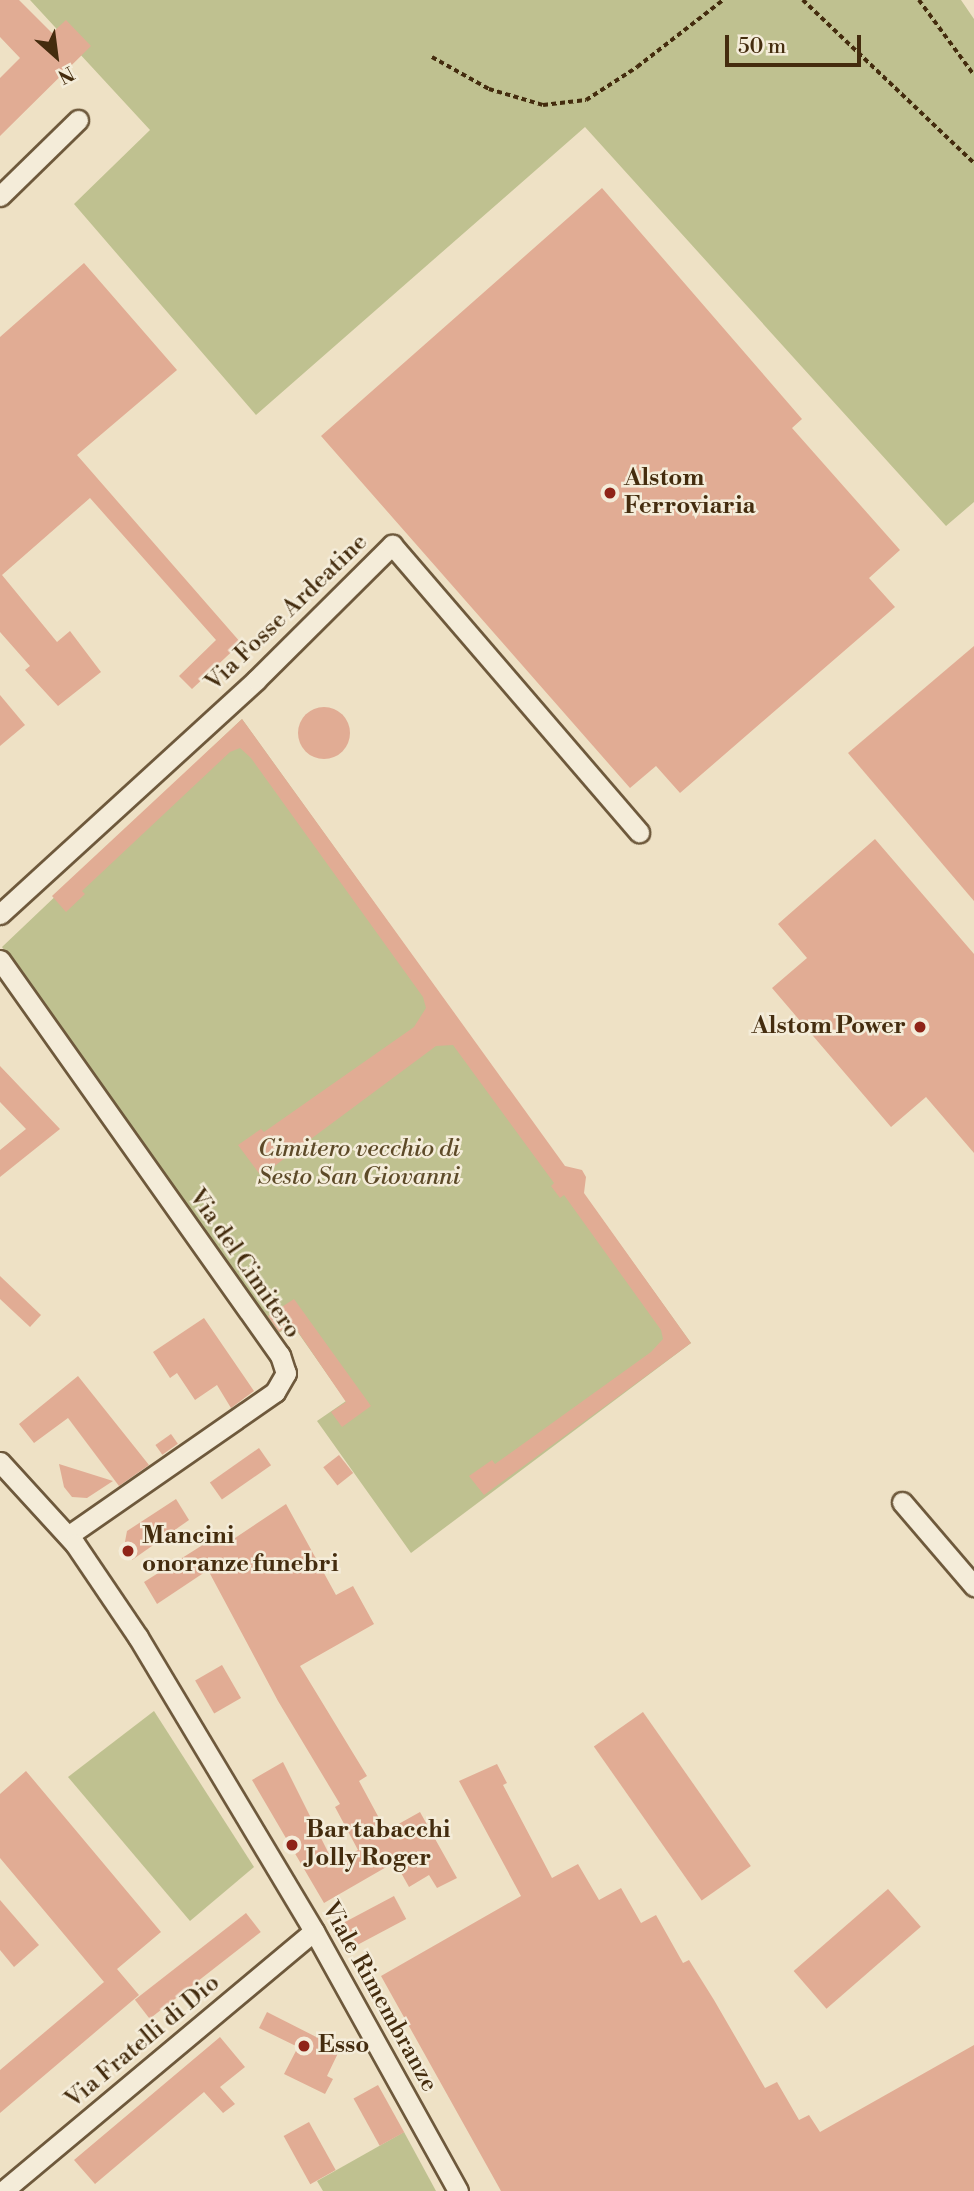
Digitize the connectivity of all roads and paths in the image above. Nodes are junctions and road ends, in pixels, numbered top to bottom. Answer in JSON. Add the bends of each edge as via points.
{"nodes":[{"id":1,"x":723,"y":0,"type":"edge"},
{"id":2,"x":803,"y":0,"type":"edge"},
{"id":3,"x":919,"y":0,"type":"edge"},
{"id":4,"x":432,"y":57,"type":"dead end"},
{"id":5,"x":974,"y":75,"type":"edge"},
{"id":6,"x":78,"y":120,"type":"dead end"},
{"id":7,"x":974,"y":163,"type":"edge"},
{"id":8,"x":0,"y":196,"type":"edge"},
{"id":9,"x":639,"y":832,"type":"dead end"},
{"id":10,"x":0,"y":914,"type":"edge"},
{"id":11,"x":0,"y":960,"type":"edge"},
{"id":12,"x":0,"y":1462,"type":"edge"},
{"id":13,"x":902,"y":1502,"type":"dead end"},
{"id":14,"x":68,"y":1536,"type":"junction"},
{"id":15,"x":974,"y":1586,"type":"edge"},
{"id":16,"x":314,"y":1931,"type":"junction"},
{"id":17,"x":3,"y":2191,"type":"edge"},
{"id":18,"x":458,"y":2191,"type":"edge"}],
"edges":[{"from":1,"to":4,"type":"path","via":[[586,100],[543,105],[489,89]]},
{"from":2,"to":7,"type":"path"},
{"from":3,"to":5,"type":"path"},
{"from":6,"to":8,"type":"street"},
{"from":9,"to":10,"type":"street","name":"Via Fosse Ardeatine","via":[[392,545],[231,703]]},
{"from":11,"to":14,"type":"street","name":"Via del Cimitero","via":[[280,1355],[286,1373],[275,1392]]},
{"from":12,"to":14,"type":"street","name":"Viale Rimembranze"},
{"from":13,"to":15,"type":"street"},
{"from":14,"to":16,"type":"street","name":"Viale Rimembranze","via":[[123,1613]]},
{"from":16,"to":17,"type":"street","name":"Via Fratelli di Dio"},
{"from":16,"to":18,"type":"street","name":"Viale Rimembranze"}]}
